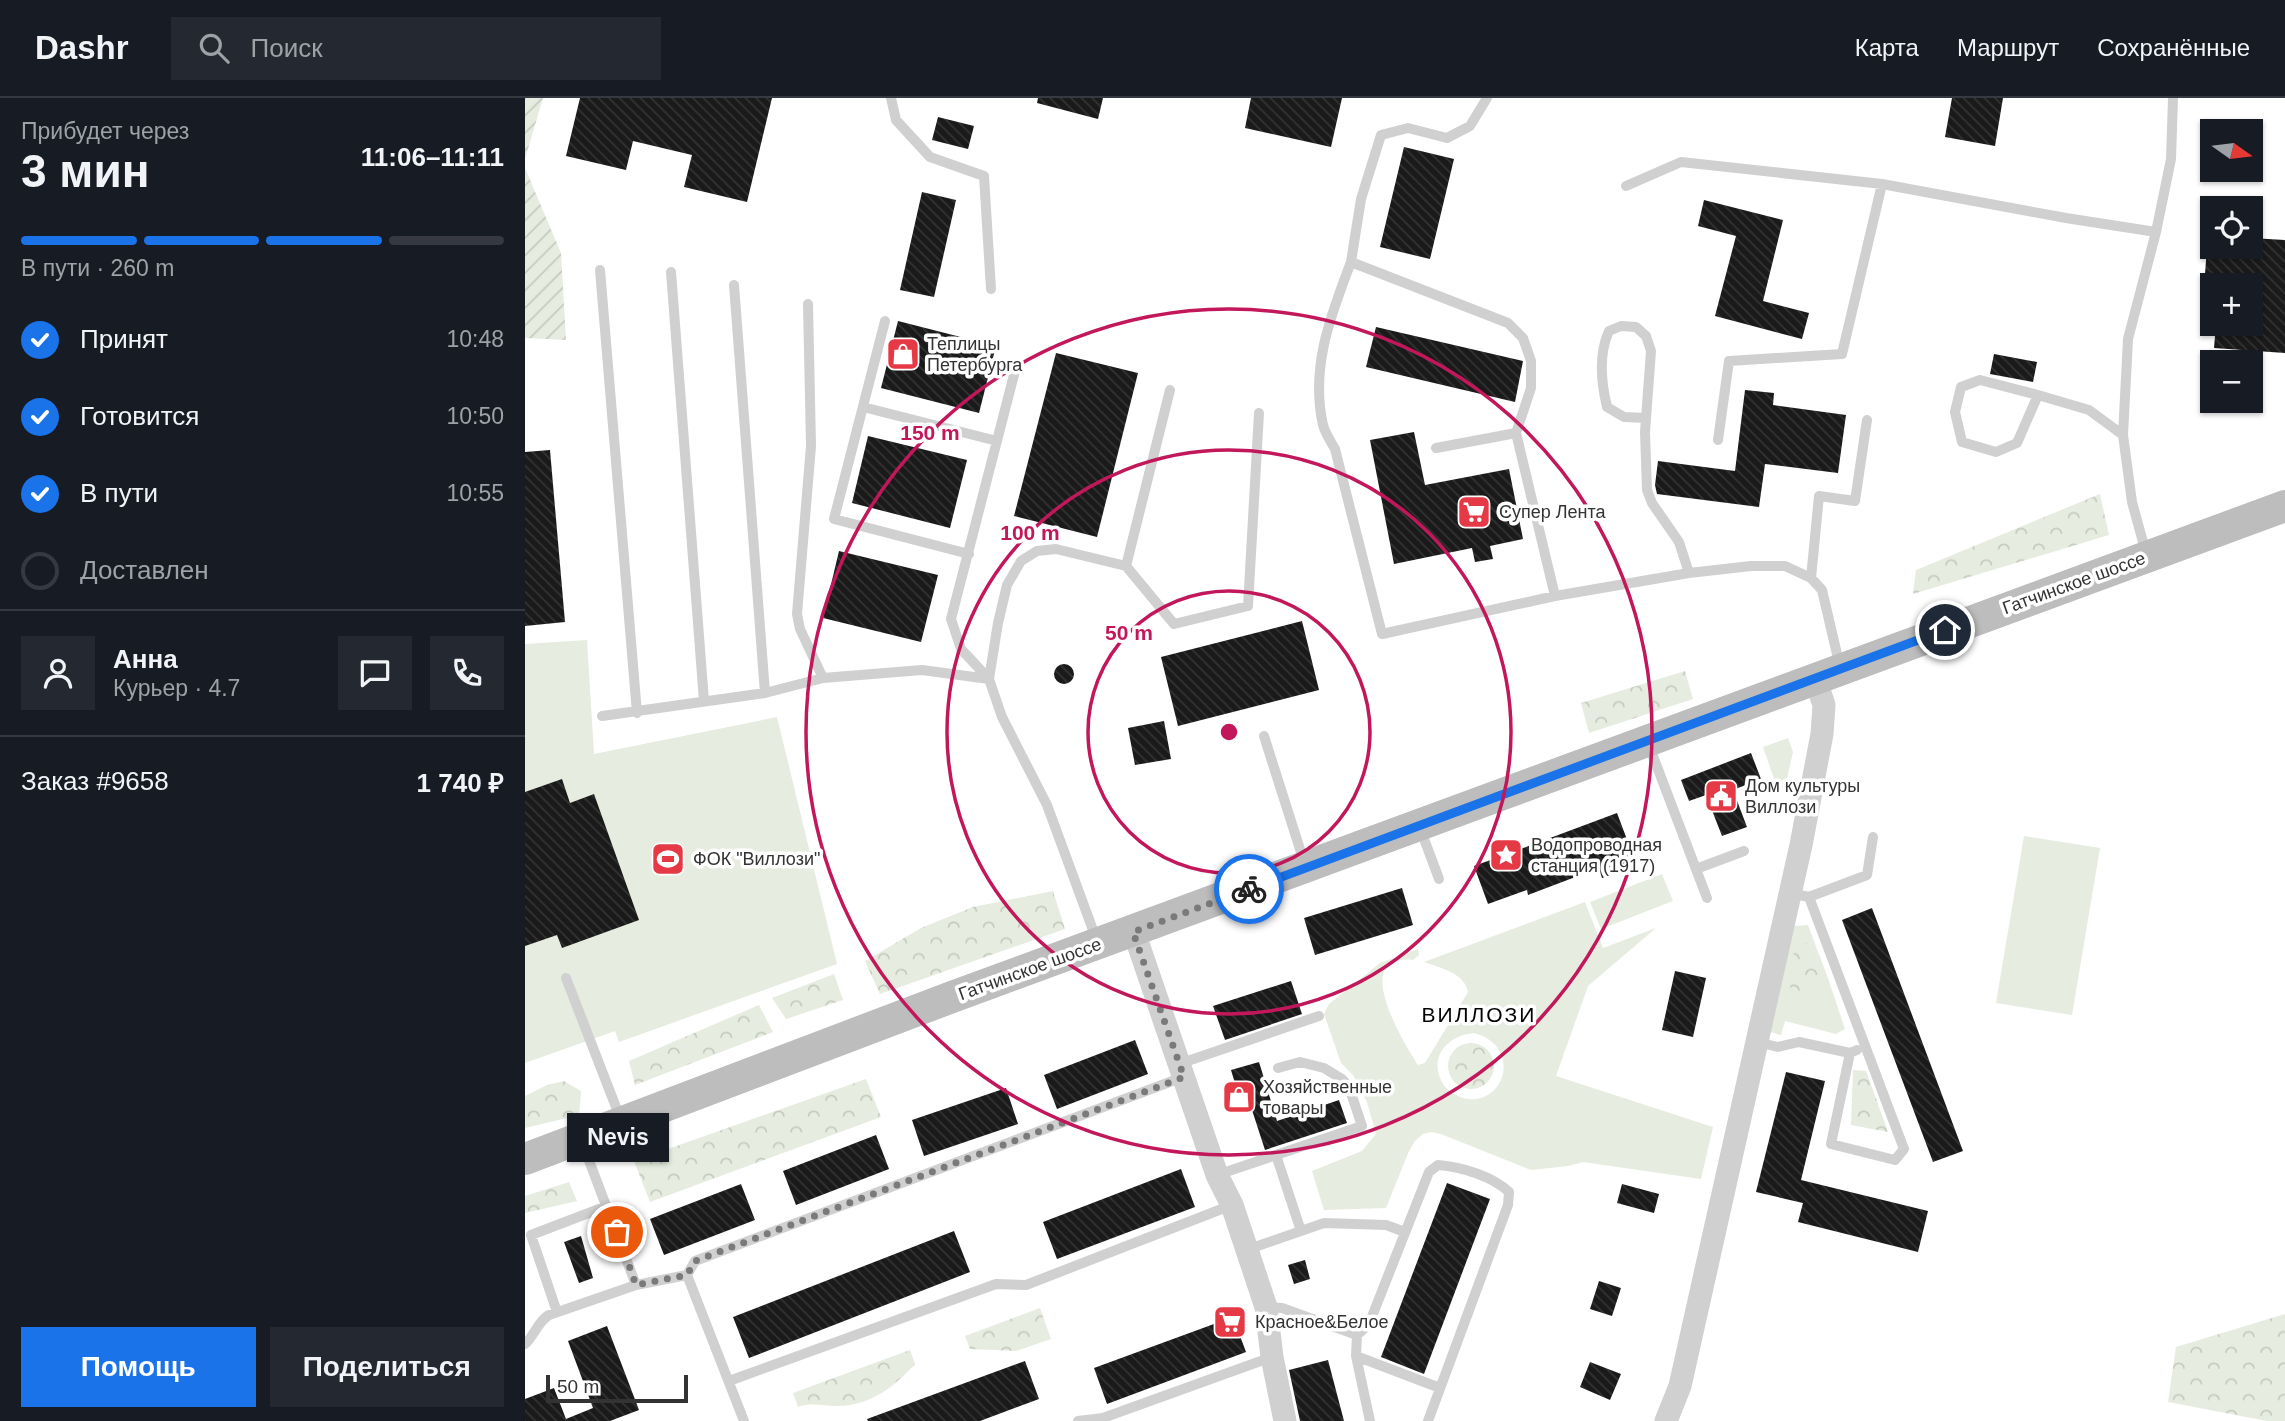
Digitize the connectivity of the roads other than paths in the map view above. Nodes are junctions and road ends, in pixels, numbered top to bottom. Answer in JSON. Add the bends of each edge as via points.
{"nodes":[{"id":1,"x":891,"y":98,"type":"edge"},
{"id":2,"x":1487,"y":98,"type":"edge"},
{"id":3,"x":2173,"y":98,"type":"edge"},
{"id":4,"x":1882,"y":184,"type":"junction"},
{"id":5,"x":1626,"y":186,"type":"dead end"},
{"id":6,"x":2156,"y":232,"type":"junction"},
{"id":7,"x":1351,"y":262,"type":"junction"},
{"id":8,"x":600,"y":270,"type":"dead end"},
{"id":9,"x":671,"y":272,"type":"dead end"},
{"id":10,"x":734,"y":285,"type":"dead end"},
{"id":11,"x":991,"y":289,"type":"dead end"},
{"id":12,"x":808,"y":304,"type":"dead end"},
{"id":13,"x":885,"y":321,"type":"dead end"},
{"id":14,"x":1016,"y":367,"type":"dead end"},
{"id":15,"x":1170,"y":390,"type":"dead end"},
{"id":16,"x":2038,"y":395,"type":"junction"},
{"id":17,"x":863,"y":407,"type":"junction"},
{"id":18,"x":1259,"y":413,"type":"dead end"},
{"id":19,"x":1646,"y":418,"type":"junction"},
{"id":20,"x":1867,"y":420,"type":"dead end"},
{"id":21,"x":1516,"y":433,"type":"junction"},
{"id":22,"x":2123,"y":435,"type":"junction"},
{"id":23,"x":1718,"y":440,"type":"dead end"},
{"id":24,"x":997,"y":441,"type":"junction"},
{"id":25,"x":1436,"y":448,"type":"dead end"},
{"id":26,"x":2285,"y":506,"type":"edge"},
{"id":27,"x":968,"y":554,"type":"junction"},
{"id":28,"x":2147,"y":557,"type":"junction"},
{"id":29,"x":1126,"y":566,"type":"junction"},
{"id":30,"x":1689,"y":573,"type":"junction"},
{"id":31,"x":1811,"y":578,"type":"junction"},
{"id":32,"x":1555,"y":596,"type":"junction"},
{"id":33,"x":1828,"y":673,"type":"junction"},
{"id":34,"x":823,"y":678,"type":"junction"},
{"id":35,"x":989,"y":679,"type":"junction"},
{"id":36,"x":765,"y":693,"type":"junction"},
{"id":37,"x":704,"y":701,"type":"junction"},
{"id":38,"x":637,"y":713,"type":"junction"},
{"id":39,"x":602,"y":716,"type":"dead end"},
{"id":40,"x":1264,"y":736,"type":"dead end"},
{"id":41,"x":1647,"y":741,"type":"junction"},
{"id":42,"x":1419,"y":826,"type":"junction"},
{"id":43,"x":1873,"y":837,"type":"dead end"},
{"id":44,"x":1744,"y":851,"type":"dead end"},
{"id":45,"x":1306,"y":867,"type":"junction"},
{"id":46,"x":1696,"y":869,"type":"junction"},
{"id":47,"x":1439,"y":879,"type":"dead end"},
{"id":48,"x":1800,"y":895,"type":"junction"},
{"id":49,"x":1707,"y":898,"type":"dead end"},
{"id":50,"x":1133,"y":932,"type":"junction"},
{"id":51,"x":1098,"y":944,"type":"junction"},
{"id":52,"x":566,"y":978,"type":"dead end"},
{"id":53,"x":1319,"y":1016,"type":"dead end"},
{"id":54,"x":1757,"y":1042,"type":"junction"},
{"id":55,"x":1865,"y":1047,"type":"junction"},
{"id":56,"x":1850,"y":1053,"type":"junction"},
{"id":57,"x":1278,"y":1068,"type":"dead end"},
{"id":58,"x":1181,"y":1070,"type":"junction"},
{"id":59,"x":622,"y":1123,"type":"junction"},
{"id":60,"x":581,"y":1139,"type":"junction"},
{"id":61,"x":1276,"y":1155,"type":"junction"},
{"id":62,"x":525,"y":1159,"type":"edge"},
{"id":63,"x":1217,"y":1175,"type":"junction"},
{"id":64,"x":1232,"y":1205,"type":"junction"},
{"id":65,"x":607,"y":1206,"type":"junction"},
{"id":66,"x":1301,"y":1231,"type":"junction"},
{"id":67,"x":1405,"y":1232,"type":"junction"},
{"id":68,"x":1246,"y":1250,"type":"junction"},
{"id":69,"x":687,"y":1275,"type":"junction"},
{"id":70,"x":636,"y":1285,"type":"junction"},
{"id":71,"x":1266,"y":1307,"type":"junction"},
{"id":72,"x":557,"y":1312,"type":"junction"},
{"id":73,"x":1357,"y":1335,"type":"junction"},
{"id":74,"x":525,"y":1343,"type":"edge"},
{"id":75,"x":1356,"y":1356,"type":"junction"},
{"id":76,"x":1272,"y":1357,"type":"junction"},
{"id":77,"x":729,"y":1381,"type":"junction"},
{"id":78,"x":1440,"y":1388,"type":"junction"},
{"id":79,"x":744,"y":1421,"type":"edge"},
{"id":80,"x":1078,"y":1421,"type":"edge"},
{"id":81,"x":1285,"y":1421,"type":"edge"},
{"id":82,"x":1370,"y":1421,"type":"edge"},
{"id":83,"x":1428,"y":1421,"type":"edge"},
{"id":84,"x":1666,"y":1421,"type":"edge"}],
"edges":[{"from":1,"to":11,"type":"lane","via":[[896,120],[930,157],[984,176]]},
{"from":2,"to":7,"type":"lane","via":[[1470,127],[1447,138],[1408,128],[1381,135],[1361,199]]},
{"from":3,"to":6,"type":"lane","via":[[2171,159]]},
{"from":4,"to":5,"type":"lane","via":[[1681,162]]},
{"from":4,"to":6,"type":"lane"},
{"from":4,"to":23,"type":"lane","via":[[1842,354],[1729,361]]},
{"from":6,"to":22,"type":"lane","via":[[2128,339]]},
{"from":7,"to":21,"type":"lane","via":[[1508,323],[1523,338],[1531,361],[1531,388]]},
{"from":7,"to":32,"type":"lane","via":[[1328,324],[1319,380],[1323,427],[1335,449],[1382,634]]},
{"from":8,"to":38,"type":"lane"},
{"from":9,"to":37,"type":"lane"},
{"from":10,"to":36,"type":"lane"},
{"from":12,"to":34,"type":"lane","via":[[811,446],[797,614]]},
{"from":13,"to":17,"type":"lane"},
{"from":14,"to":24,"type":"lane"},
{"from":15,"to":29,"type":"lane"},
{"from":16,"to":16,"type":"lane","via":[[1980,380],[1961,387],[1955,412],[1962,442],[1996,452],[2017,443]]},
{"from":16,"to":22,"type":"lane","via":[[2089,410]]},
{"from":17,"to":24,"type":"lane"},
{"from":17,"to":27,"type":"lane","via":[[834,519]]},
{"from":18,"to":29,"type":"lane","via":[[1248,606],[1174,624]]},
{"from":19,"to":19,"type":"lane","via":[[1651,351],[1646,336],[1636,327],[1621,326],[1609,331],[1603,343],[1601,384],[1607,407],[1624,417]]},
{"from":19,"to":30,"type":"lane","via":[[1647,490],[1679,542]]},
{"from":20,"to":31,"type":"lane","via":[[1855,500],[1819,496]]},
{"from":21,"to":25,"type":"lane"},
{"from":21,"to":32,"type":"lane"},
{"from":22,"to":28,"type":"lane","via":[[2132,502]]},
{"from":24,"to":27,"type":"lane"},
{"from":26,"to":28,"type":"main road","name":"Гатчинское шоссе"},
{"from":27,"to":35,"type":"lane","via":[[951,620],[961,649]]},
{"from":28,"to":33,"type":"main road","name":"Гатчинское шоссе"},
{"from":29,"to":35,"type":"lane","via":[[1056,549],[1037,551],[1021,562],[1007,585]]},
{"from":30,"to":31,"type":"lane","via":[[1785,566]]},
{"from":30,"to":32,"type":"lane"},
{"from":31,"to":33,"type":"lane","via":[[1822,590]]},
{"from":33,"to":41,"type":"main road","name":"Гатчинское шоссе"},
{"from":33,"to":48,"type":"street"},
{"from":34,"to":35,"type":"lane","via":[[922,670]]},
{"from":34,"to":36,"type":"lane"},
{"from":35,"to":51,"type":"lane","via":[[1002,717],[1047,805]]},
{"from":36,"to":37,"type":"lane"},
{"from":37,"to":38,"type":"lane"},
{"from":38,"to":39,"type":"lane"},
{"from":40,"to":45,"type":"lane"},
{"from":41,"to":42,"type":"main road","name":"Гатчинское шоссе"},
{"from":41,"to":46,"type":"lane"},
{"from":42,"to":45,"type":"main road","name":"Гатчинское шоссе"},
{"from":42,"to":47,"type":"lane"},
{"from":43,"to":48,"type":"lane","via":[[1867,875]]},
{"from":44,"to":46,"type":"lane"},
{"from":45,"to":50,"type":"main road","name":"Гатчинское шоссе"},
{"from":46,"to":49,"type":"lane"},
{"from":48,"to":54,"type":"street"},
{"from":48,"to":55,"type":"lane"},
{"from":50,"to":51,"type":"main road","name":"Гатчинское шоссе"},
{"from":50,"to":58,"type":"street"},
{"from":51,"to":59,"type":"main road","name":"Гатчинское шоссе"},
{"from":52,"to":59,"type":"lane"},
{"from":53,"to":58,"type":"lane"},
{"from":54,"to":56,"type":"lane","via":[[1778,1046],[1799,1042]]},
{"from":54,"to":84,"type":"street","via":[[1680,1386]]},
{"from":55,"to":56,"type":"lane"},
{"from":55,"to":56,"type":"lane","via":[[1904,1149],[1895,1160],[1831,1144]]},
{"from":57,"to":61,"type":"lane","via":[[1300,1062],[1342,1079],[1362,1126]]},
{"from":58,"to":63,"type":"street"},
{"from":58,"to":69,"type":"lane","via":[[695,1261]]},
{"from":59,"to":60,"type":"main road","name":"Гатчинское шоссе"},
{"from":60,"to":62,"type":"main road","name":"Гатчинское шоссе"},
{"from":60,"to":65,"type":"lane"},
{"from":61,"to":63,"type":"lane"},
{"from":61,"to":66,"type":"lane"},
{"from":63,"to":64,"type":"street"},
{"from":64,"to":68,"type":"street"},
{"from":64,"to":77,"type":"lane","via":[[1026,1285],[996,1284]]},
{"from":65,"to":70,"type":"lane"},
{"from":65,"to":72,"type":"lane","via":[[531,1235]]},
{"from":66,"to":67,"type":"lane","via":[[1324,1223],[1386,1225]]},
{"from":66,"to":68,"type":"lane"},
{"from":67,"to":73,"type":"lane","via":[[1369,1324]]},
{"from":67,"to":78,"type":"lane","via":[[1429,1172],[1439,1165],[1499,1183],[1509,1192]]},
{"from":68,"to":71,"type":"street"},
{"from":69,"to":70,"type":"lane"},
{"from":69,"to":77,"type":"lane"},
{"from":70,"to":72,"type":"lane"},
{"from":71,"to":73,"type":"lane","via":[[1282,1308]]},
{"from":71,"to":76,"type":"street"},
{"from":72,"to":74,"type":"lane","via":[[544,1318]]},
{"from":73,"to":75,"type":"lane"},
{"from":75,"to":78,"type":"lane"},
{"from":75,"to":82,"type":"lane"},
{"from":76,"to":80,"type":"lane","via":[[1103,1419]]},
{"from":76,"to":81,"type":"street"},
{"from":77,"to":79,"type":"lane"},
{"from":78,"to":83,"type":"lane"}]}
